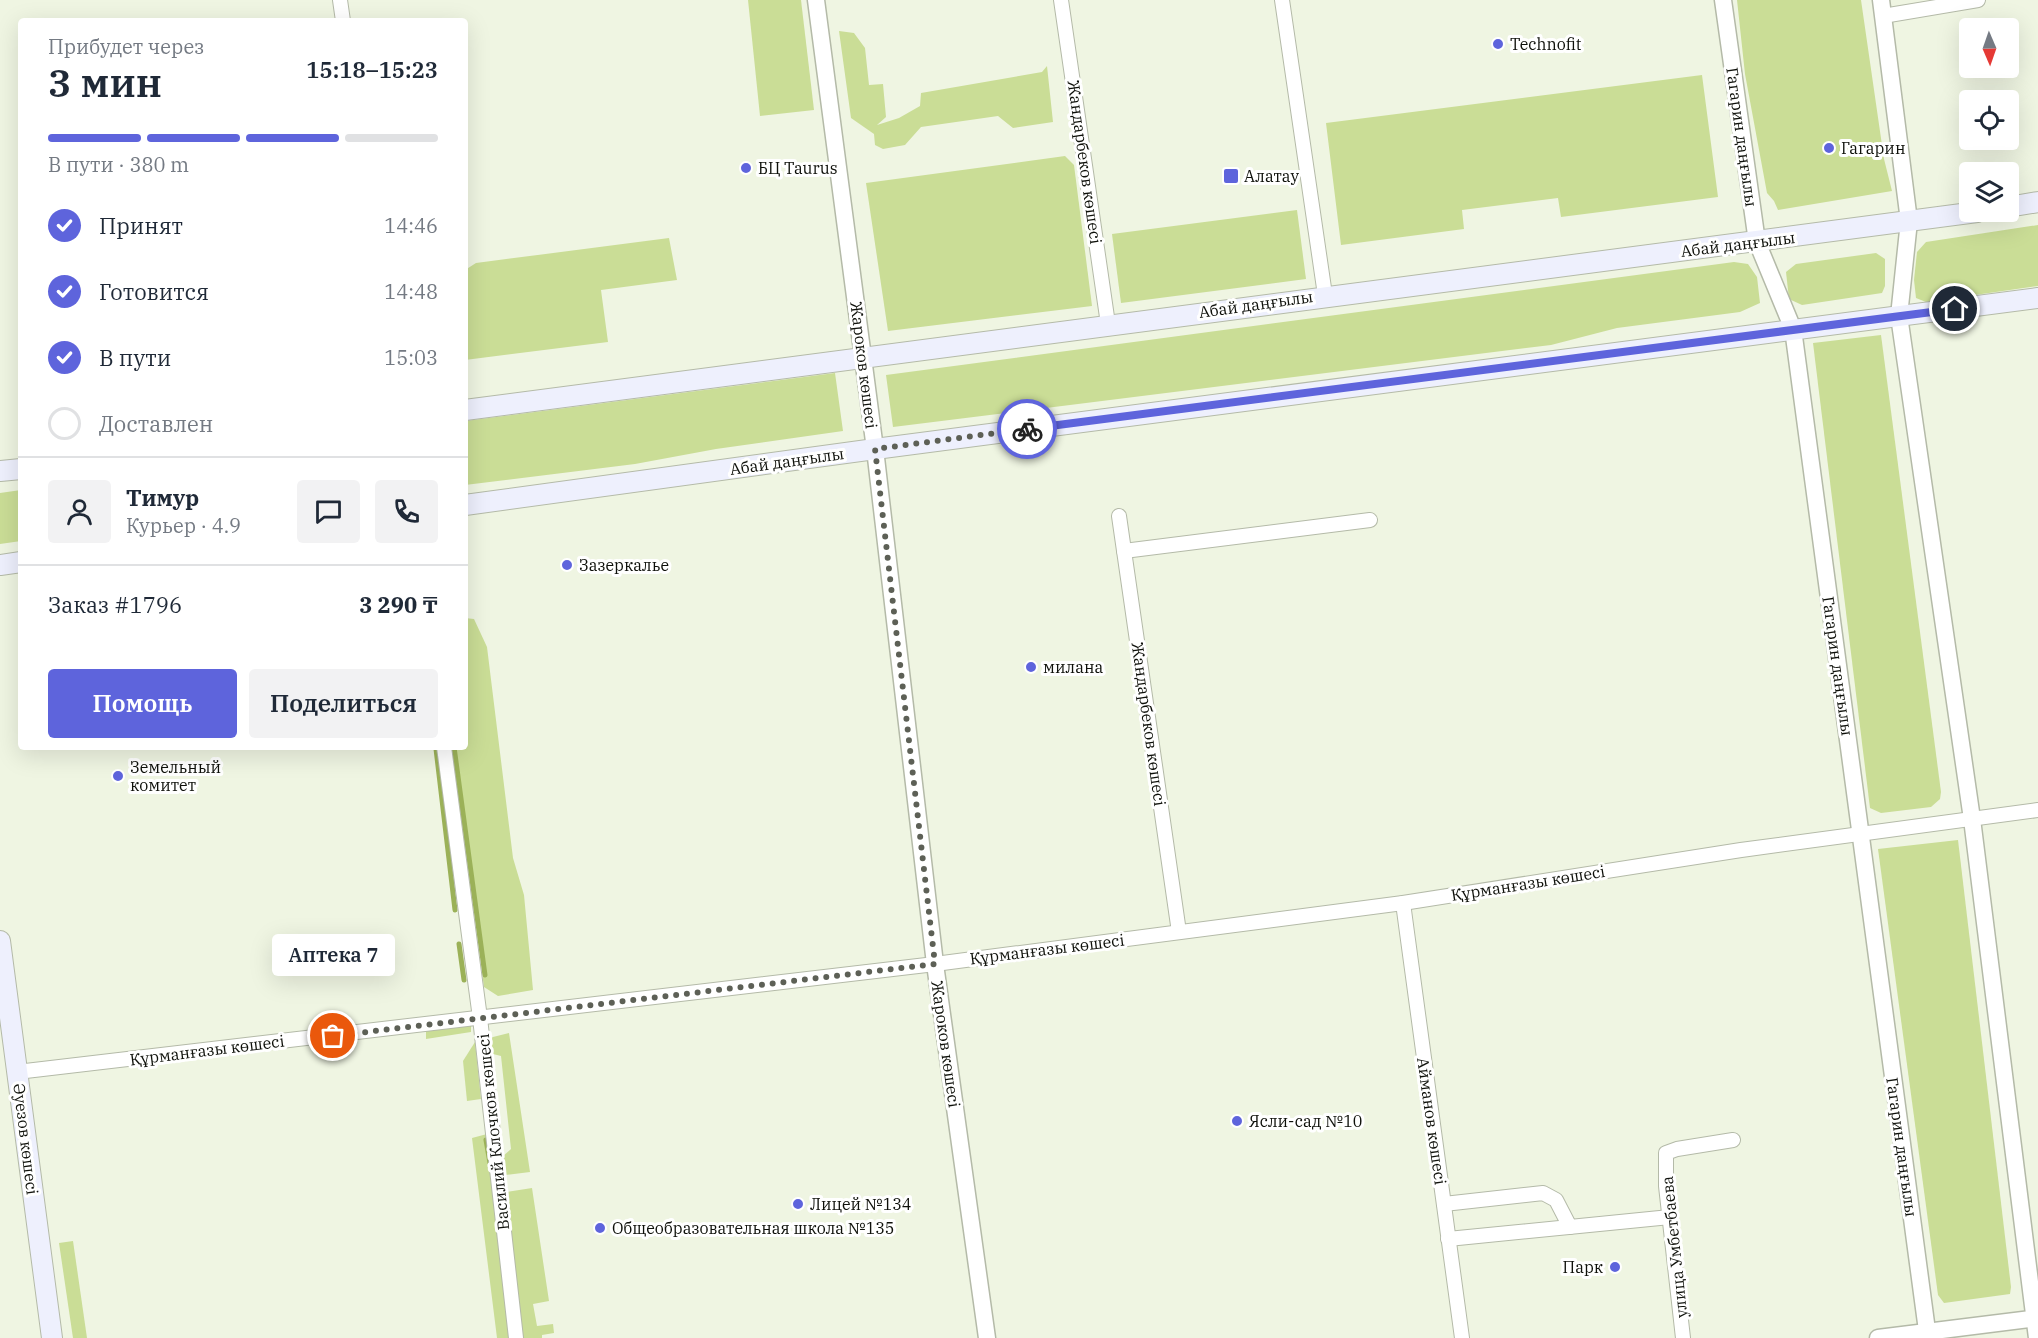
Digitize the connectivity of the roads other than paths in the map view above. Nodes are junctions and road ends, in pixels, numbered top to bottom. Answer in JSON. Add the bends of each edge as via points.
{"nodes":[{"id":1,"x":340,"y":0,"type":"edge"},
{"id":2,"x":816,"y":0,"type":"edge"},
{"id":3,"x":1061,"y":0,"type":"edge"},
{"id":4,"x":1282,"y":0,"type":"edge"},
{"id":5,"x":1723,"y":0,"type":"edge"},
{"id":6,"x":1978,"y":0,"type":"edge"},
{"id":7,"x":1882,"y":8,"type":"edge"},
{"id":8,"x":343,"y":18,"type":"edge"},
{"id":9,"x":2038,"y":202,"type":"edge"},
{"id":10,"x":2019,"y":205,"type":"edge"},
{"id":11,"x":1959,"y":214,"type":"edge"},
{"id":12,"x":1910,"y":221,"type":"junction"},
{"id":13,"x":1757,"y":242,"type":"junction"},
{"id":14,"x":1325,"y":296,"type":"junction"},
{"id":15,"x":2038,"y":298,"type":"edge"},
{"id":16,"x":1899,"y":316,"type":"junction"},
{"id":17,"x":1108,"y":324,"type":"junction"},
{"id":18,"x":1793,"y":329,"type":"junction"},
{"id":19,"x":863,"y":356,"type":"junction"},
{"id":20,"x":468,"y":410,"type":"edge"},
{"id":21,"x":875,"y":449,"type":"junction"},
{"id":22,"x":18,"y":469,"type":"edge"},
{"id":23,"x":0,"y":471,"type":"edge"},
{"id":24,"x":468,"y":505,"type":"edge"},
{"id":25,"x":1119,"y":516,"type":"dead end"},
{"id":26,"x":1370,"y":520,"type":"dead end"},
{"id":27,"x":1124,"y":551,"type":"junction"},
{"id":28,"x":18,"y":562,"type":"edge"},
{"id":29,"x":0,"y":565,"type":"edge"},
{"id":30,"x":444,"y":750,"type":"edge"},
{"id":31,"x":2038,"y":810,"type":"edge"},
{"id":32,"x":1972,"y":819,"type":"junction"},
{"id":33,"x":1860,"y":834,"type":"junction"},
{"id":34,"x":1403,"y":903,"type":"junction"},
{"id":35,"x":1179,"y":932,"type":"junction"},
{"id":36,"x":0,"y":941,"type":"edge"},
{"id":37,"x":935,"y":964,"type":"junction"},
{"id":38,"x":480,"y":1018,"type":"junction"},
{"id":39,"x":17,"y":1072,"type":"junction"},
{"id":40,"x":1733,"y":1140,"type":"dead end"},
{"id":41,"x":1444,"y":1204,"type":"junction"},
{"id":42,"x":1670,"y":1217,"type":"junction"},
{"id":43,"x":1570,"y":1227,"type":"junction"},
{"id":44,"x":1448,"y":1239,"type":"junction"},
{"id":45,"x":2037,"y":1318,"type":"edge"},
{"id":46,"x":1927,"y":1335,"type":"edge"},
{"id":47,"x":52,"y":1338,"type":"edge"},
{"id":48,"x":516,"y":1338,"type":"edge"},
{"id":49,"x":987,"y":1338,"type":"edge"},
{"id":50,"x":1462,"y":1338,"type":"edge"},
{"id":51,"x":1683,"y":1338,"type":"edge"},
{"id":52,"x":1878,"y":1338,"type":"edge"},
{"id":53,"x":2037,"y":1338,"type":"edge"}],
"edges":[{"from":1,"to":8,"type":"street"},
{"from":2,"to":19,"type":"street","name":"Жароков көшесі"},
{"from":3,"to":17,"type":"street","name":"Жандарбеков көшесі"},
{"from":4,"to":14,"type":"street"},
{"from":5,"to":13,"type":"street","name":"Гагарин даңғылы"},
{"from":6,"to":7,"type":"street"},
{"from":7,"to":12,"type":"street"},
{"from":9,"to":10,"type":"main road"},
{"from":11,"to":12,"type":"main road","name":"Абай даңғылы"},
{"from":12,"to":13,"type":"main road","name":"Абай даңғылы"},
{"from":12,"to":16,"type":"street"},
{"from":13,"to":14,"type":"main road","name":"Абай даңғылы"},
{"from":13,"to":18,"type":"street","name":"Гагарин даңғылы"},
{"from":14,"to":17,"type":"main road","name":"Абай даңғылы"},
{"from":15,"to":16,"type":"main road","name":"Абай даңғылы"},
{"from":16,"to":18,"type":"main road","name":"Абай даңғылы"},
{"from":16,"to":32,"type":"street"},
{"from":17,"to":19,"type":"main road","name":"Абай даңғылы"},
{"from":18,"to":21,"type":"main road","name":"Абай даңғылы"},
{"from":18,"to":33,"type":"street","name":"Гагарин даңғылы"},
{"from":19,"to":20,"type":"main road","name":"Абай даңғылы"},
{"from":19,"to":21,"type":"street","name":"Жароков көшесі"},
{"from":21,"to":24,"type":"main road","name":"Абай даңғылы"},
{"from":21,"to":37,"type":"street","name":"Жароков көшесі"},
{"from":22,"to":23,"type":"main road"},
{"from":25,"to":27,"type":"street","name":"Жандарбеков көшесі"},
{"from":26,"to":27,"type":"street"},
{"from":27,"to":35,"type":"street","name":"Жандарбеков көшесі"},
{"from":28,"to":29,"type":"main road"},
{"from":30,"to":38,"type":"street","name":"Василий Клочков көшесі"},
{"from":31,"to":32,"type":"street","name":"Құрманғазы көшесі"},
{"from":32,"to":33,"type":"street","name":"Құрманғазы көшесі"},
{"from":32,"to":45,"type":"street"},
{"from":33,"to":34,"type":"street","name":"Құрманғазы көшесі"},
{"from":33,"to":46,"type":"street","name":"Гагарин даңғылы"},
{"from":34,"to":35,"type":"street","name":"Құрманғазы көшесі"},
{"from":34,"to":41,"type":"street","name":"Айманов көшесі"},
{"from":35,"to":37,"type":"street","name":"Құрманғазы көшесі"},
{"from":36,"to":39,"type":"main road","name":"Әуезов көшесі"},
{"from":37,"to":38,"type":"street","name":"Құрманғазы көшесі"},
{"from":37,"to":49,"type":"street","name":"Жароков көшесі"},
{"from":38,"to":39,"type":"street","name":"Құрманғазы көшесі"},
{"from":38,"to":48,"type":"street","name":"Василий Клочков көшесі"},
{"from":39,"to":47,"type":"main road","name":"Әуезов көшесі"},
{"from":40,"to":42,"type":"street","name":"улица Умбетбаева","via":[[1666,1153]]},
{"from":41,"to":43,"type":"street","via":[[1543,1193],[1556,1200]]},
{"from":41,"to":44,"type":"street","name":"Айманов көшесі"},
{"from":42,"to":43,"type":"street"},
{"from":42,"to":51,"type":"street","name":"улица Умбетбаева"},
{"from":43,"to":44,"type":"street"},
{"from":44,"to":50,"type":"street","name":"Айманов көшесі"},
{"from":45,"to":46,"type":"street"},
{"from":45,"to":53,"type":"street"},
{"from":46,"to":52,"type":"street"}]}
